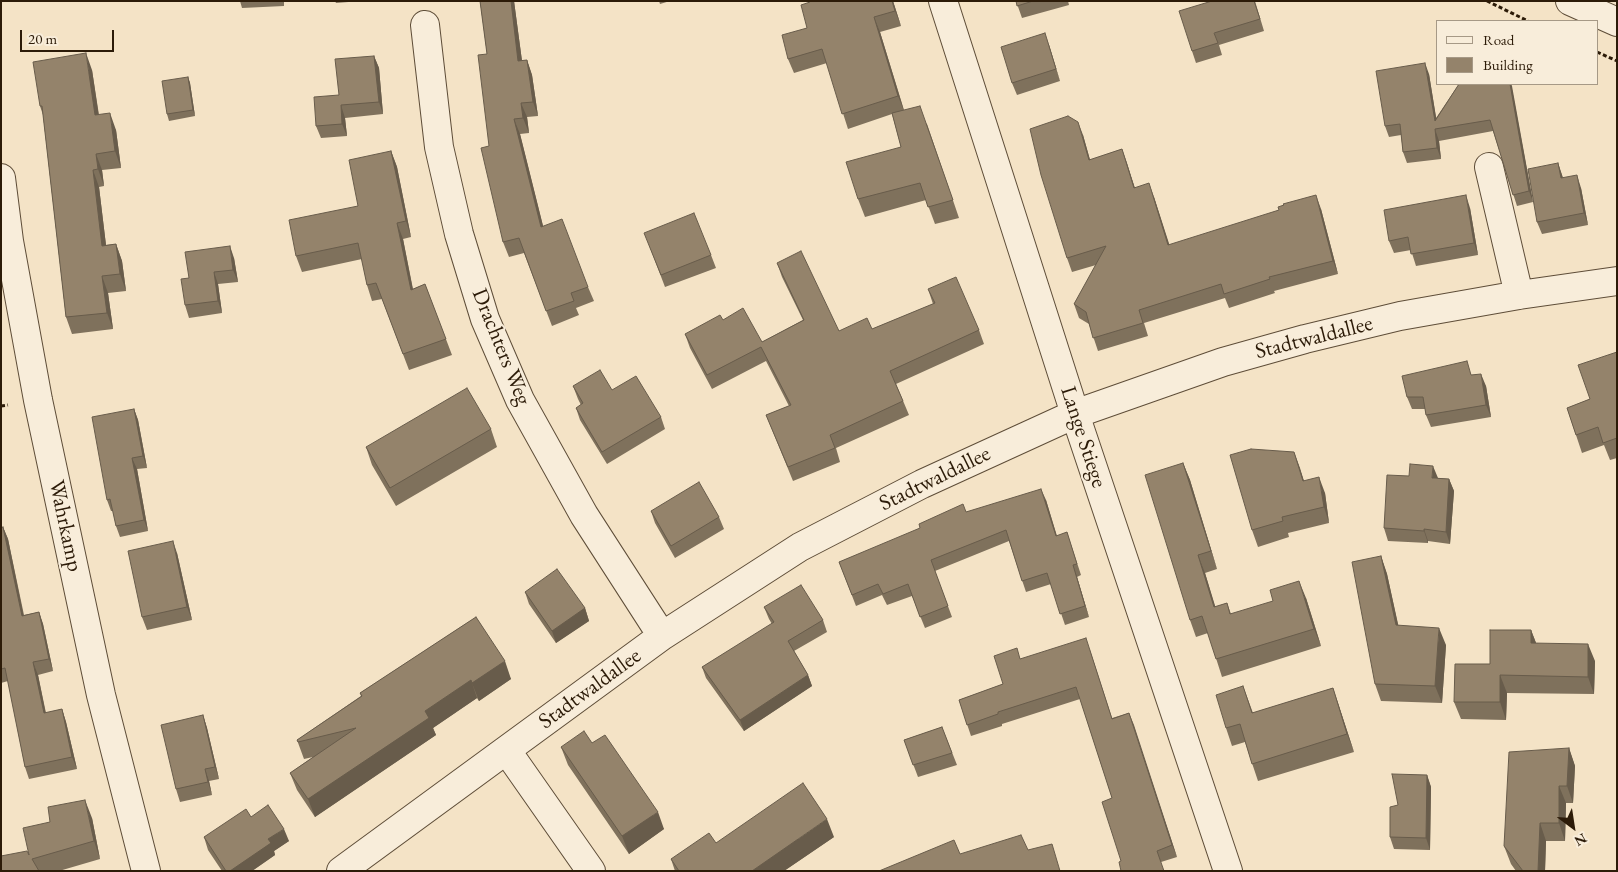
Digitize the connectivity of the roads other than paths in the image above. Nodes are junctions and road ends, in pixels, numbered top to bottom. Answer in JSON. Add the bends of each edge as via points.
{"nodes":[{"id":1,"x":943,"y":1,"type":"edge"},
{"id":2,"x":1570,"y":1,"type":"edge"},
{"id":3,"x":1617,"y":22,"type":"edge"},
{"id":4,"x":425,"y":25,"type":"dead end"},
{"id":5,"x":1489,"y":167,"type":"dead end"},
{"id":6,"x":1,"y":178,"type":"edge"},
{"id":7,"x":1617,"y":280,"type":"edge"},
{"id":8,"x":1519,"y":295,"type":"junction"},
{"id":9,"x":1075,"y":414,"type":"junction"},
{"id":10,"x":662,"y":636,"type":"junction"},
{"id":11,"x":507,"y":750,"type":"junction"},
{"id":12,"x":146,"y":871,"type":"edge"},
{"id":13,"x":341,"y":871,"type":"edge"},
{"id":14,"x":591,"y":871,"type":"edge"},
{"id":15,"x":1228,"y":871,"type":"edge"}],
"edges":[{"from":1,"to":9,"type":"street","name":"Lange Stiege"},
{"from":2,"to":3,"type":"street"},
{"from":4,"to":10,"type":"street","name":"Drachters Weg","via":[[439,147],[459,234],[485,319],[520,400],[584,515]]},
{"from":5,"to":8,"type":"street"},
{"from":6,"to":12,"type":"street","name":"Wahrkamp","via":[[9,241],[40,410],[101,695]]},
{"from":7,"to":8,"type":"street","name":"Stadtwaldallee"},
{"from":8,"to":9,"type":"street","name":"Stadtwaldallee","via":[[1400,316],[1306,339],[1223,362]]},
{"from":9,"to":10,"type":"street","name":"Stadtwaldallee","via":[[922,484],[800,547]]},
{"from":9,"to":15,"type":"street","name":"Lange Stiege"},
{"from":10,"to":11,"type":"street","name":"Stadtwaldallee"},
{"from":11,"to":13,"type":"street","name":"Stadtwaldallee"},
{"from":11,"to":14,"type":"street"}]}
